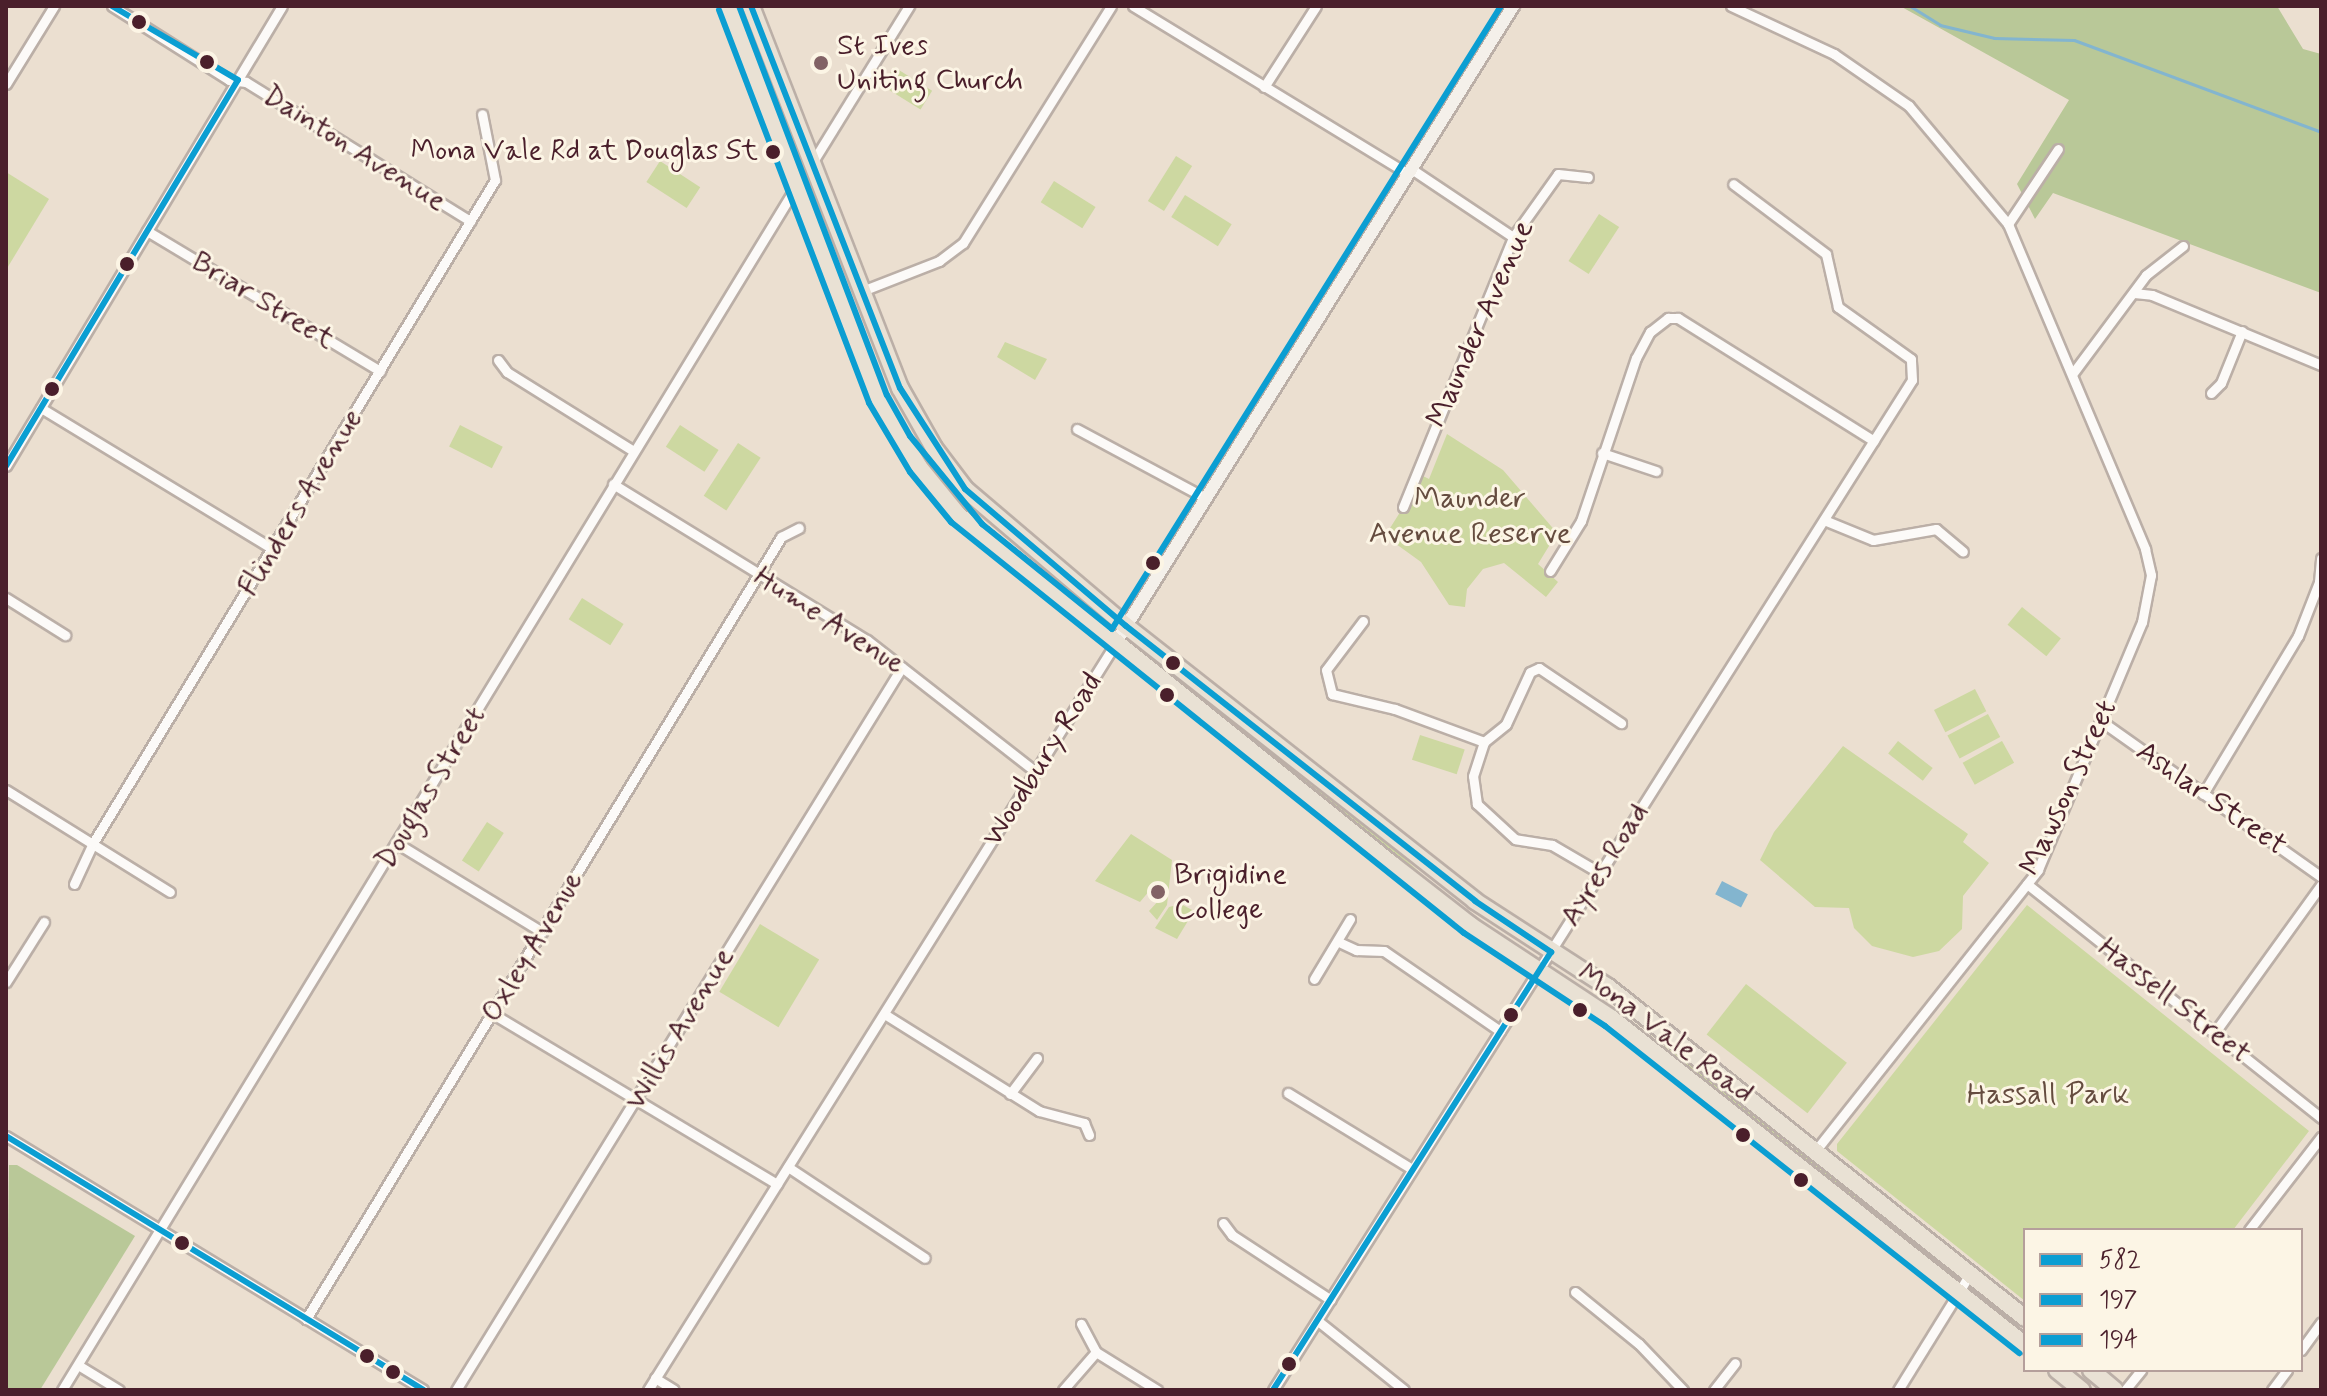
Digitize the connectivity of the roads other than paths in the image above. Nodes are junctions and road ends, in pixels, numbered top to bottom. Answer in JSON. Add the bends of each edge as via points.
{"nodes":[{"id":1,"x":54,"y":6,"type":"edge"},
{"id":2,"x":112,"y":6,"type":"edge"},
{"id":3,"x":282,"y":6,"type":"edge"},
{"id":4,"x":728,"y":6,"type":"edge"},
{"id":5,"x":751,"y":6,"type":"edge"},
{"id":6,"x":909,"y":6,"type":"edge"},
{"id":7,"x":1111,"y":6,"type":"edge"},
{"id":8,"x":1133,"y":6,"type":"edge"},
{"id":9,"x":1316,"y":6,"type":"edge"},
{"id":10,"x":1513,"y":6,"type":"edge"},
{"id":11,"x":1731,"y":6,"type":"edge"},
{"id":12,"x":238,"y":80,"type":"junction"},
{"id":13,"x":6,"y":84,"type":"edge"},
{"id":14,"x":1264,"y":87,"type":"junction"},
{"id":15,"x":482,"y":114,"type":"dead end"},
{"id":16,"x":2058,"y":149,"type":"dead end"},
{"id":17,"x":812,"y":163,"type":"junction"},
{"id":18,"x":1409,"y":170,"type":"junction"},
{"id":19,"x":1588,"y":177,"type":"dead end"},
{"id":20,"x":1733,"y":184,"type":"dead end"},
{"id":21,"x":797,"y":185,"type":"junction"},
{"id":22,"x":470,"y":221,"type":"junction"},
{"id":23,"x":2008,"y":224,"type":"junction"},
{"id":24,"x":147,"y":231,"type":"junction"},
{"id":25,"x":1513,"y":237,"type":"junction"},
{"id":26,"x":2183,"y":246,"type":"dead end"},
{"id":27,"x":862,"y":291,"type":"junction"},
{"id":28,"x":2134,"y":293,"type":"junction"},
{"id":29,"x":2242,"y":331,"type":"junction"},
{"id":30,"x":498,"y":360,"type":"dead end"},
{"id":31,"x":2321,"y":365,"type":"edge"},
{"id":32,"x":380,"y":371,"type":"junction"},
{"id":33,"x":2073,"y":373,"type":"junction"},
{"id":34,"x":2211,"y":393,"type":"dead end"},
{"id":35,"x":41,"y":408,"type":"junction"},
{"id":36,"x":1077,"y":429,"type":"dead end"},
{"id":37,"x":1874,"y":441,"type":"junction"},
{"id":38,"x":632,"y":450,"type":"junction"},
{"id":39,"x":1602,"y":453,"type":"junction"},
{"id":40,"x":6,"y":466,"type":"edge"},
{"id":41,"x":1656,"y":471,"type":"dead end"},
{"id":42,"x":613,"y":484,"type":"junction"},
{"id":43,"x":1204,"y":497,"type":"junction"},
{"id":44,"x":1403,"y":507,"type":"dead end"},
{"id":45,"x":1824,"y":520,"type":"junction"},
{"id":46,"x":799,"y":528,"type":"dead end"},
{"id":47,"x":273,"y":549,"type":"junction"},
{"id":48,"x":1963,"y":552,"type":"dead end"},
{"id":49,"x":2321,"y":558,"type":"edge"},
{"id":50,"x":1550,"y":571,"type":"dead end"},
{"id":51,"x":759,"y":574,"type":"junction"},
{"id":52,"x":6,"y":598,"type":"edge"},
{"id":53,"x":1363,"y":621,"type":"dead end"},
{"id":54,"x":1126,"y":626,"type":"junction"},
{"id":55,"x":65,"y":635,"type":"dead end"},
{"id":56,"x":1115,"y":644,"type":"junction"},
{"id":57,"x":902,"y":667,"type":"junction"},
{"id":58,"x":2101,"y":721,"type":"junction"},
{"id":59,"x":1621,"y":723,"type":"dead end"},
{"id":60,"x":1484,"y":742,"type":"junction"},
{"id":61,"x":1036,"y":772,"type":"junction"},
{"id":62,"x":6,"y":790,"type":"edge"},
{"id":63,"x":2203,"y":794,"type":"junction"},
{"id":64,"x":93,"y":843,"type":"junction"},
{"id":65,"x":398,"y":844,"type":"junction"},
{"id":66,"x":1600,"y":873,"type":"junction"},
{"id":67,"x":2321,"y":877,"type":"edge"},
{"id":68,"x":74,"y":884,"type":"dead end"},
{"id":69,"x":2027,"y":884,"type":"junction"},
{"id":70,"x":2321,"y":885,"type":"edge"},
{"id":71,"x":170,"y":892,"type":"dead end"},
{"id":72,"x":1350,"y":919,"type":"dead end"},
{"id":73,"x":44,"y":922,"type":"dead end"},
{"id":74,"x":542,"y":932,"type":"junction"},
{"id":75,"x":1341,"y":943,"type":"junction"},
{"id":76,"x":1551,"y":952,"type":"junction"},
{"id":77,"x":1538,"y":970,"type":"junction"},
{"id":78,"x":8,"y":975,"type":"edge"},
{"id":79,"x":1314,"y":979,"type":"dead end"},
{"id":80,"x":493,"y":1014,"type":"junction"},
{"id":81,"x":886,"y":1015,"type":"junction"},
{"id":82,"x":1500,"y":1031,"type":"junction"},
{"id":83,"x":2215,"y":1032,"type":"junction"},
{"id":84,"x":1037,"y":1058,"type":"dead end"},
{"id":85,"x":1288,"y":1093,"type":"dead end"},
{"id":86,"x":1010,"y":1094,"type":"junction"},
{"id":87,"x":638,"y":1100,"type":"junction"},
{"id":88,"x":2321,"y":1118,"type":"edge"},
{"id":89,"x":1089,"y":1135,"type":"dead end"},
{"id":90,"x":6,"y":1136,"type":"edge"},
{"id":91,"x":2321,"y":1137,"type":"edge"},
{"id":92,"x":1815,"y":1151,"type":"junction"},
{"id":93,"x":788,"y":1167,"type":"junction"},
{"id":94,"x":1412,"y":1169,"type":"junction"},
{"id":95,"x":777,"y":1184,"type":"junction"},
{"id":96,"x":1223,"y":1223,"type":"dead end"},
{"id":97,"x":2251,"y":1228,"type":"edge"},
{"id":98,"x":160,"y":1231,"type":"junction"},
{"id":99,"x":925,"y":1258,"type":"dead end"},
{"id":100,"x":1970,"y":1274,"type":"junction"},
{"id":101,"x":1575,"y":1292,"type":"dead end"},
{"id":102,"x":1958,"y":1293,"type":"junction"},
{"id":103,"x":1331,"y":1300,"type":"junction"},
{"id":104,"x":2023,"y":1316,"type":"edge"},
{"id":105,"x":306,"y":1319,"type":"junction"},
{"id":106,"x":1318,"y":1321,"type":"junction"},
{"id":107,"x":2321,"y":1322,"type":"edge"},
{"id":108,"x":1081,"y":1324,"type":"dead end"},
{"id":109,"x":2023,"y":1343,"type":"edge"},
{"id":110,"x":2303,"y":1347,"type":"edge"},
{"id":111,"x":1096,"y":1352,"type":"junction"},
{"id":112,"x":1735,"y":1363,"type":"dead end"},
{"id":113,"x":78,"y":1365,"type":"junction"},
{"id":114,"x":2060,"y":1372,"type":"edge"},
{"id":115,"x":2093,"y":1372,"type":"edge"},
{"id":116,"x":2139,"y":1372,"type":"edge"},
{"id":117,"x":2286,"y":1372,"type":"edge"},
{"id":118,"x":655,"y":1378,"type":"junction"},
{"id":119,"x":62,"y":1390,"type":"edge"},
{"id":120,"x":119,"y":1390,"type":"edge"},
{"id":121,"x":423,"y":1390,"type":"edge"},
{"id":122,"x":456,"y":1390,"type":"edge"},
{"id":123,"x":648,"y":1390,"type":"edge"},
{"id":124,"x":674,"y":1390,"type":"edge"},
{"id":125,"x":1063,"y":1390,"type":"edge"},
{"id":126,"x":1157,"y":1390,"type":"edge"},
{"id":127,"x":1273,"y":1390,"type":"edge"},
{"id":128,"x":1404,"y":1390,"type":"edge"},
{"id":129,"x":1683,"y":1390,"type":"edge"},
{"id":130,"x":1714,"y":1390,"type":"edge"},
{"id":131,"x":1898,"y":1390,"type":"edge"},
{"id":132,"x":2082,"y":1390,"type":"edge"},
{"id":133,"x":2115,"y":1390,"type":"edge"},
{"id":134,"x":2125,"y":1390,"type":"edge"},
{"id":135,"x":2272,"y":1390,"type":"edge"}],
"edges":[{"from":1,"to":13,"type":"street"},
{"from":2,"to":12,"type":"street","name":"Dainton Avenue"},
{"from":3,"to":12,"type":"street"},
{"from":4,"to":21,"type":"highway","name":"Mona Vale Road"},
{"from":5,"to":17,"type":"highway","name":"Mona Vale Road"},
{"from":6,"to":17,"type":"street"},
{"from":7,"to":27,"type":"street","via":[[963,243],[939,261]]},
{"from":8,"to":14,"type":"street"},
{"from":9,"to":14,"type":"street"},
{"from":10,"to":18,"type":"street","name":"Woodbury Road"},
{"from":11,"to":23,"type":"street","name":"Mawson Street","via":[[1834,54],[1909,106]]},
{"from":12,"to":22,"type":"street","name":"Dainton Avenue"},
{"from":12,"to":24,"type":"street"},
{"from":14,"to":18,"type":"street"},
{"from":15,"to":22,"type":"street","name":"Flinders Avenue","via":[[495,180]]},
{"from":16,"to":23,"type":"street"},
{"from":17,"to":27,"type":"highway","name":"Mona Vale Road"},
{"from":18,"to":25,"type":"street"},
{"from":18,"to":43,"type":"street","name":"Woodbury Road"},
{"from":19,"to":25,"type":"street","name":"Maunder Avenue","via":[[1558,174]]},
{"from":20,"to":37,"type":"street","name":"Ayres Road","via":[[1826,254],[1838,307],[1911,359],[1912,380]]},
{"from":21,"to":38,"type":"street","name":"Douglas Street"},
{"from":21,"to":56,"type":"highway","name":"Mona Vale Road","via":[[878,399],[919,467],[975,531]]},
{"from":22,"to":32,"type":"street","name":"Flinders Avenue"},
{"from":23,"to":33,"type":"street","name":"Mawson Street"},
{"from":24,"to":32,"type":"street","name":"Briar Street"},
{"from":24,"to":35,"type":"street"},
{"from":25,"to":44,"type":"street","name":"Maunder Avenue"},
{"from":26,"to":28,"type":"street","via":[[2146,275]]},
{"from":27,"to":54,"type":"highway","name":"Mona Vale Road","via":[[915,418],[965,489]]},
{"from":28,"to":29,"type":"street","via":[[2152,295]]},
{"from":28,"to":33,"type":"street"},
{"from":29,"to":31,"type":"street"},
{"from":29,"to":34,"type":"street","via":[[2221,383]]},
{"from":30,"to":38,"type":"street","via":[[507,372]]},
{"from":32,"to":47,"type":"street","name":"Flinders Avenue"},
{"from":33,"to":58,"type":"street","name":"Mawson Street","via":[[2151,575],[2142,622]]},
{"from":35,"to":40,"type":"street"},
{"from":35,"to":47,"type":"street"},
{"from":36,"to":43,"type":"street"},
{"from":37,"to":39,"type":"street","via":[[1678,318],[1658,322],[1650,332]]},
{"from":37,"to":45,"type":"street","name":"Ayres Road"},
{"from":38,"to":42,"type":"street","name":"Douglas Street"},
{"from":39,"to":41,"type":"street"},
{"from":39,"to":50,"type":"street","via":[[1581,521]]},
{"from":42,"to":51,"type":"street","name":"Hume Avenue"},
{"from":42,"to":65,"type":"street","name":"Douglas Street"},
{"from":43,"to":54,"type":"street","name":"Woodbury Road"},
{"from":45,"to":48,"type":"street","via":[[1873,540],[1936,529]]},
{"from":45,"to":66,"type":"street","name":"Ayres Road"},
{"from":46,"to":51,"type":"street","name":"Oxley Avenue","via":[[781,537]]},
{"from":47,"to":64,"type":"street","name":"Flinders Avenue"},
{"from":49,"to":63,"type":"street","via":[[2319,582],[2298,636]]},
{"from":51,"to":57,"type":"street","name":"Hume Avenue"},
{"from":51,"to":74,"type":"street","name":"Oxley Avenue"},
{"from":52,"to":55,"type":"street"},
{"from":53,"to":60,"type":"street","via":[[1326,670],[1332,694],[1395,709]]},
{"from":54,"to":56,"type":"street","name":"Woodbury Road"},
{"from":54,"to":76,"type":"highway","name":"Mona Vale Road","via":[[1475,901]]},
{"from":56,"to":61,"type":"street","name":"Woodbury Road"},
{"from":56,"to":77,"type":"highway","name":"Mona Vale Road","via":[[1434,897]]},
{"from":57,"to":61,"type":"street","name":"Hume Avenue"},
{"from":57,"to":87,"type":"street","name":"Willis Avenue"},
{"from":58,"to":63,"type":"street","name":"Ashlar Street"},
{"from":58,"to":69,"type":"street","name":"Mawson Street","via":[[2038,870]]},
{"from":59,"to":60,"type":"street","via":[[1539,668],[1530,672],[1506,724]]},
{"from":60,"to":66,"type":"street","via":[[1473,776],[1477,804],[1515,839],[1552,845]]},
{"from":61,"to":81,"type":"street","name":"Woodbury Road"},
{"from":62,"to":64,"type":"street"},
{"from":63,"to":67,"type":"street","name":"Ashlar Street"},
{"from":64,"to":68,"type":"street","name":"Flinders Avenue"},
{"from":64,"to":71,"type":"street"},
{"from":65,"to":74,"type":"street"},
{"from":65,"to":98,"type":"street","name":"Douglas Street"},
{"from":66,"to":76,"type":"street","name":"Ayres Road"},
{"from":69,"to":83,"type":"street","name":"Hassell Street"},
{"from":69,"to":92,"type":"street","name":"Mawson Street"},
{"from":70,"to":83,"type":"street"},
{"from":72,"to":75,"type":"street"},
{"from":73,"to":78,"type":"street"},
{"from":74,"to":80,"type":"street","name":"Oxley Avenue"},
{"from":75,"to":79,"type":"street"},
{"from":75,"to":82,"type":"street","via":[[1356,950],[1384,951]]},
{"from":76,"to":77,"type":"street","name":"Ayres Road"},
{"from":76,"to":92,"type":"highway","name":"Mona Vale Road","via":[[1608,987]]},
{"from":77,"to":82,"type":"street","name":"Ayres Road"},
{"from":77,"to":102,"type":"highway","name":"Mona Vale Road","via":[[1648,1046]]},
{"from":80,"to":87,"type":"street"},
{"from":80,"to":105,"type":"street","name":"Oxley Avenue"},
{"from":81,"to":86,"type":"street"},
{"from":81,"to":93,"type":"street","name":"Woodbury Road"},
{"from":82,"to":94,"type":"street","name":"Ayres Road"},
{"from":83,"to":88,"type":"street","name":"Hassell Street"},
{"from":84,"to":86,"type":"street"},
{"from":85,"to":94,"type":"street"},
{"from":86,"to":89,"type":"street","via":[[1039,1111],[1084,1123]]},
{"from":87,"to":95,"type":"street"},
{"from":87,"to":122,"type":"street","name":"Willis Avenue"},
{"from":90,"to":98,"type":"street"},
{"from":91,"to":97,"type":"street"},
{"from":92,"to":100,"type":"highway","name":"Mona Vale Road"},
{"from":93,"to":95,"type":"street","name":"Woodbury Road"},
{"from":93,"to":99,"type":"street"},
{"from":94,"to":103,"type":"street","name":"Ayres Road"},
{"from":95,"to":118,"type":"street","name":"Woodbury Road"},
{"from":96,"to":103,"type":"street","via":[[1232,1235]]},
{"from":98,"to":105,"type":"street"},
{"from":98,"to":113,"type":"street","name":"Douglas Street"},
{"from":100,"to":102,"type":"street"},
{"from":100,"to":104,"type":"highway","name":"Mona Vale Road"},
{"from":101,"to":129,"type":"street","via":[[1639,1344]]},
{"from":102,"to":109,"type":"highway","name":"Mona Vale Road"},
{"from":102,"to":131,"type":"street"},
{"from":103,"to":106,"type":"street","name":"Ayres Road"},
{"from":105,"to":121,"type":"street"},
{"from":106,"to":127,"type":"street","name":"Ayres Road"},
{"from":106,"to":128,"type":"street"},
{"from":107,"to":110,"type":"street"},
{"from":108,"to":111,"type":"street"},
{"from":111,"to":125,"type":"street"},
{"from":111,"to":126,"type":"street"},
{"from":112,"to":130,"type":"street"},
{"from":113,"to":119,"type":"street","name":"Douglas Street"},
{"from":113,"to":120,"type":"street"},
{"from":114,"to":132,"type":"highway"},
{"from":115,"to":133,"type":"highway"},
{"from":116,"to":134,"type":"street"},
{"from":117,"to":135,"type":"street"},
{"from":118,"to":123,"type":"street","name":"Woodbury Road"},
{"from":118,"to":124,"type":"street"}]}
